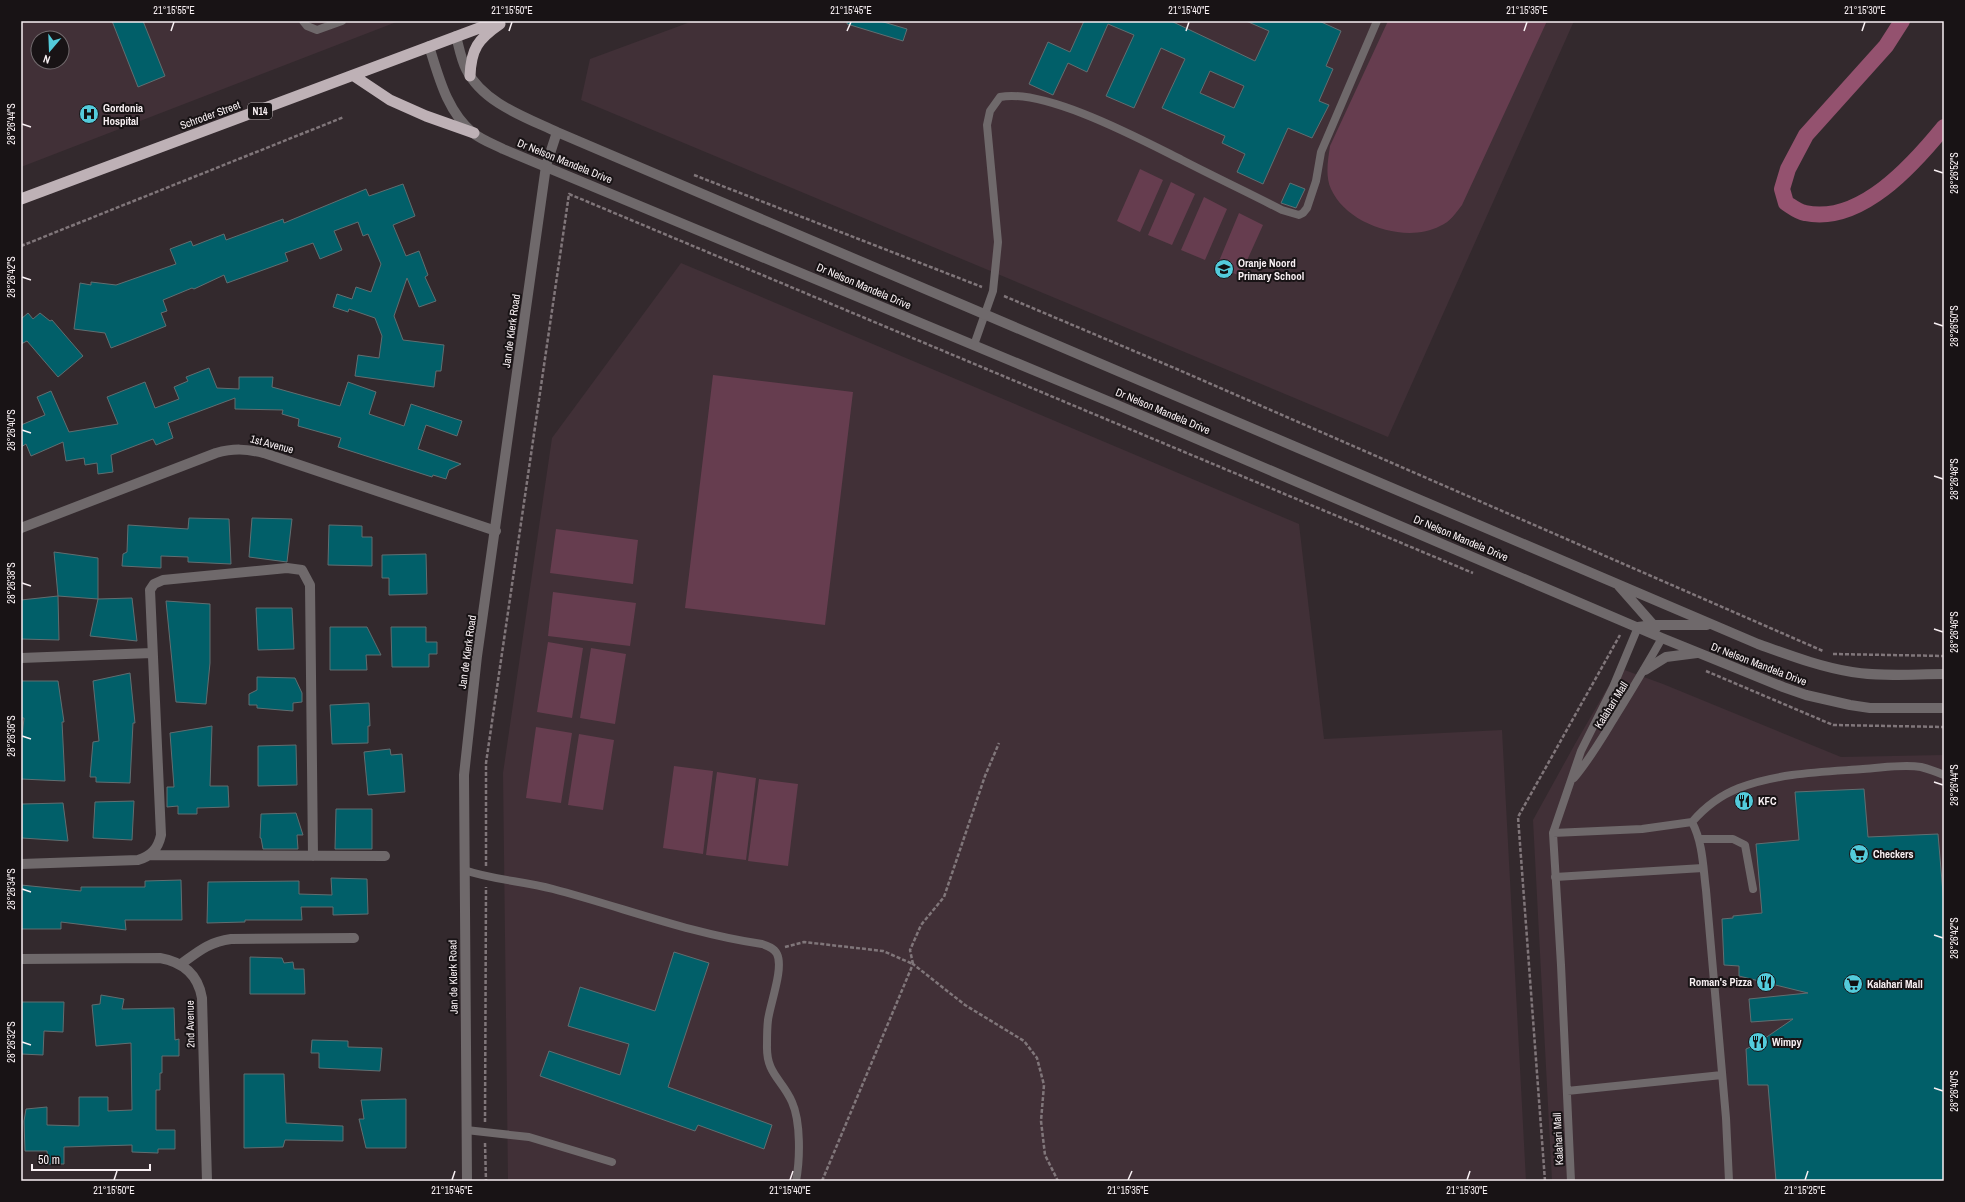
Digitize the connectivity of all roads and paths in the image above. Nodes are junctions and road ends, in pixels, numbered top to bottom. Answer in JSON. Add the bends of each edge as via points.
{"nodes":[{"id":1,"x":303,"y":21,"type":"edge"},
{"id":2,"x":342,"y":21,"type":"edge"},
{"id":3,"x":498,"y":21,"type":"edge"},
{"id":4,"x":504,"y":21,"type":"edge"},
{"id":5,"x":1377,"y":21,"type":"edge"},
{"id":6,"x":327,"y":24,"type":"edge"},
{"id":7,"x":477,"y":25,"type":"edge"},
{"id":8,"x":456,"y":36,"type":"junction"},
{"id":9,"x":429,"y":46,"type":"junction"},
{"id":10,"x":354,"y":76,"type":"junction"},
{"id":11,"x":470,"y":76,"type":"junction"},
{"id":12,"x":344,"y":117,"type":"dead end"},
{"id":13,"x":557,"y":132,"type":"junction"},
{"id":14,"x":474,"y":133,"type":"junction"},
{"id":15,"x":546,"y":166,"type":"junction"},
{"id":16,"x":689,"y":173,"type":"dead end"},
{"id":17,"x":21,"y":199,"type":"edge"},
{"id":18,"x":21,"y":246,"type":"edge"},
{"id":19,"x":993,"y":291,"type":"junction"},
{"id":20,"x":985,"y":313,"type":"junction"},
{"id":21,"x":974,"y":345,"type":"junction"},
{"id":22,"x":21,"y":528,"type":"edge"},
{"id":23,"x":496,"y":531,"type":"junction"},
{"id":24,"x":1475,"y":574,"type":"dead end"},
{"id":25,"x":1614,"y":582,"type":"junction"},
{"id":26,"x":1654,"y":625,"type":"junction"},
{"id":27,"x":1713,"y":625,"type":"junction"},
{"id":28,"x":1638,"y":628,"type":"junction"},
{"id":29,"x":1614,"y":631,"type":"dead end"},
{"id":30,"x":1662,"y":638,"type":"junction"},
{"id":31,"x":1632,"y":639,"type":"junction"},
{"id":32,"x":152,"y":653,"type":"junction"},
{"id":33,"x":1699,"y":653,"type":"junction"},
{"id":34,"x":1944,"y":656,"type":"edge"},
{"id":35,"x":21,"y":658,"type":"edge"},
{"id":36,"x":1698,"y":668,"type":"dead end"},
{"id":37,"x":1645,"y":670,"type":"junction"},
{"id":38,"x":1944,"y":674,"type":"edge"},
{"id":39,"x":1944,"y":708,"type":"edge"},
{"id":40,"x":1944,"y":727,"type":"edge"},
{"id":41,"x":999,"y":743,"type":"dead end"},
{"id":42,"x":1944,"y":775,"type":"edge"},
{"id":43,"x":1573,"y":779,"type":"junction"},
{"id":44,"x":1692,"y":822,"type":"junction"},
{"id":45,"x":1553,"y":833,"type":"junction"},
{"id":46,"x":1699,"y":839,"type":"junction"},
{"id":47,"x":150,"y":855,"type":"junction"},
{"id":48,"x":314,"y":856,"type":"junction"},
{"id":49,"x":385,"y":856,"type":"dead end"},
{"id":50,"x":21,"y":864,"type":"edge"},
{"id":51,"x":1703,"y":868,"type":"junction"},
{"id":52,"x":464,"y":870,"type":"junction"},
{"id":53,"x":1555,"y":877,"type":"junction"},
{"id":54,"x":486,"y":878,"type":"junction"},
{"id":55,"x":1753,"y":889,"type":"dead end"},
{"id":56,"x":354,"y":938,"type":"dead end"},
{"id":57,"x":773,"y":949,"type":"junction"},
{"id":58,"x":21,"y":959,"type":"edge"},
{"id":59,"x":180,"y":964,"type":"junction"},
{"id":60,"x":913,"y":964,"type":"junction"},
{"id":61,"x":1722,"y":1075,"type":"junction"},
{"id":62,"x":1566,"y":1091,"type":"junction"},
{"id":63,"x":466,"y":1130,"type":"junction"},
{"id":64,"x":485,"y":1132,"type":"junction"},
{"id":65,"x":612,"y":1162,"type":"dead end"},
{"id":66,"x":207,"y":1181,"type":"edge"},
{"id":67,"x":467,"y":1181,"type":"edge"},
{"id":68,"x":486,"y":1181,"type":"edge"},
{"id":69,"x":796,"y":1181,"type":"edge"},
{"id":70,"x":822,"y":1181,"type":"edge"},
{"id":71,"x":1058,"y":1181,"type":"edge"},
{"id":72,"x":1571,"y":1181,"type":"edge"},
{"id":73,"x":1729,"y":1181,"type":"edge"}],
"edges":[{"from":1,"to":6,"type":"lane","via":[[307,26],[317,30]]},
{"from":2,"to":6,"type":"lane"},
{"from":3,"to":7,"type":"highway","name":"Schroder Street","number":"N14"},
{"from":4,"to":11,"type":"highway","via":[[487,33],[477,45],[472,56]]},
{"from":5,"to":19,"type":"lane","via":[[1321,152],[1316,181],[1307,208],[1299,216],[1282,210],[1111,125],[1026,96],[1000,97],[990,111],[987,125],[998,242]]},
{"from":7,"to":8,"type":"highway","name":"Schroder Street","number":"N14"},
{"from":8,"to":9,"type":"highway","name":"Schroder Street","number":"N14"},
{"from":8,"to":11,"type":"street","name":"Dr Nelson Mandela Drive"},
{"from":9,"to":10,"type":"highway","name":"Schroder Street","number":"N14"},
{"from":9,"to":14,"type":"street","name":"Dr Nelson Mandela Drive","via":[[450,105],[460,120]]},
{"from":10,"to":14,"type":"highway","via":[[390,100]]},
{"from":10,"to":17,"type":"highway","name":"Schroder Street","number":"N14"},
{"from":11,"to":13,"type":"street","name":"Dr Nelson Mandela Drive","via":[[509,110]]},
{"from":12,"to":18,"type":"path"},
{"from":13,"to":15,"type":"street","name":"Jan de Klerk Road"},
{"from":13,"to":20,"type":"street","name":"Dr Nelson Mandela Drive"},
{"from":14,"to":15,"type":"street","name":"Dr Nelson Mandela Drive","via":[[503,149]]},
{"from":15,"to":21,"type":"street","name":"Dr Nelson Mandela Drive"},
{"from":15,"to":23,"type":"street","name":"Jan de Klerk Road"},
{"from":16,"to":19,"type":"path"},
{"from":19,"to":20,"type":"lane"},
{"from":19,"to":34,"type":"path","via":[[1829,654]]},
{"from":20,"to":21,"type":"lane"},
{"from":20,"to":25,"type":"street","name":"Dr Nelson Mandela Drive"},
{"from":21,"to":28,"type":"street","name":"Dr Nelson Mandela Drive"},
{"from":22,"to":23,"type":"street","name":"1st Avenue","via":[[216,453],[247,449],[264,452]]},
{"from":23,"to":52,"type":"street","name":"Jan de Klerk Road","via":[[477,656],[464,775]]},
{"from":24,"to":54,"type":"path","via":[[569,194],[486,763]]},
{"from":25,"to":26,"type":"street"},
{"from":25,"to":27,"type":"street","name":"Dr Nelson Mandela Drive"},
{"from":26,"to":27,"type":"street"},
{"from":26,"to":28,"type":"street"},
{"from":26,"to":30,"type":"street"},
{"from":27,"to":38,"type":"street","name":"Dr Nelson Mandela Drive","via":[[1758,644],[1826,667],[1880,674]]},
{"from":28,"to":30,"type":"street","name":"Dr Nelson Mandela Drive"},
{"from":28,"to":31,"type":"lane","name":"Kalahari Mall"},
{"from":29,"to":31,"type":"path"},
{"from":30,"to":33,"type":"street","name":"Dr Nelson Mandela Drive"},
{"from":30,"to":37,"type":"lane","name":"Kalahari Mall"},
{"from":31,"to":43,"type":"lane","name":"Kalahari Mall","via":[[1620,672],[1582,751]]},
{"from":32,"to":35,"type":"street"},
{"from":32,"to":47,"type":"street","via":[[161,835],[159,843]]},
{"from":32,"to":48,"type":"street","via":[[150,590],[154,584],[163,580],[287,568],[302,570],[306,575],[310,585]]},
{"from":33,"to":37,"type":"street","via":[[1666,657]]},
{"from":33,"to":39,"type":"street","name":"Dr Nelson Mandela Drive","via":[[1783,687],[1828,701],[1870,708]]},
{"from":36,"to":40,"type":"path","via":[[1833,725]]},
{"from":37,"to":43,"type":"lane","name":"Kalahari Mall","via":[[1591,756]]},
{"from":41,"to":60,"type":"path","via":[[985,776],[944,897],[921,925],[910,950]]},
{"from":42,"to":44,"type":"lane","via":[[1920,767],[1898,766],[1807,774],[1756,782],[1717,800],[1702,810]]},
{"from":43,"to":45,"type":"lane","name":"Kalahari Mall"},
{"from":44,"to":45,"type":"lane","via":[[1642,829]]},
{"from":44,"to":46,"type":"lane"},
{"from":45,"to":53,"type":"lane","name":"Kalahari Mall"},
{"from":46,"to":51,"type":"lane"},
{"from":46,"to":55,"type":"lane","via":[[1733,839],[1745,845]]},
{"from":47,"to":48,"type":"street"},
{"from":47,"to":50,"type":"street","via":[[138,860]]},
{"from":48,"to":49,"type":"street"},
{"from":51,"to":53,"type":"lane"},
{"from":51,"to":61,"type":"lane"},
{"from":52,"to":54,"type":"lane"},
{"from":52,"to":63,"type":"street","name":"Jan de Klerk Road"},
{"from":53,"to":62,"type":"lane","name":"Kalahari Mall"},
{"from":54,"to":57,"type":"lane","via":[[552,889],[680,927],[762,944]]},
{"from":54,"to":64,"type":"path"},
{"from":56,"to":59,"type":"street","via":[[217,941],[208,944]]},
{"from":57,"to":60,"type":"path","via":[[804,942],[819,943],[883,951]]},
{"from":57,"to":69,"type":"lane","via":[[778,969],[768,1020],[767,1060],[792,1102],[797,1119]]},
{"from":58,"to":59,"type":"street","name":"2nd Avenue","via":[[142,957],[160,958]]},
{"from":59,"to":66,"type":"street","name":"2nd Avenue","via":[[188,968],[196,978],[202,998]]},
{"from":60,"to":70,"type":"path"},
{"from":60,"to":71,"type":"path","via":[[965,1006],[1024,1041],[1037,1058],[1044,1085],[1041,1121],[1046,1155]]},
{"from":61,"to":62,"type":"lane"},
{"from":61,"to":73,"type":"lane"},
{"from":62,"to":72,"type":"lane","name":"Kalahari Mall"},
{"from":63,"to":64,"type":"lane"},
{"from":63,"to":67,"type":"street","name":"Jan de Klerk Road"},
{"from":64,"to":65,"type":"lane","via":[[529,1137]]},
{"from":64,"to":68,"type":"path"}]}
